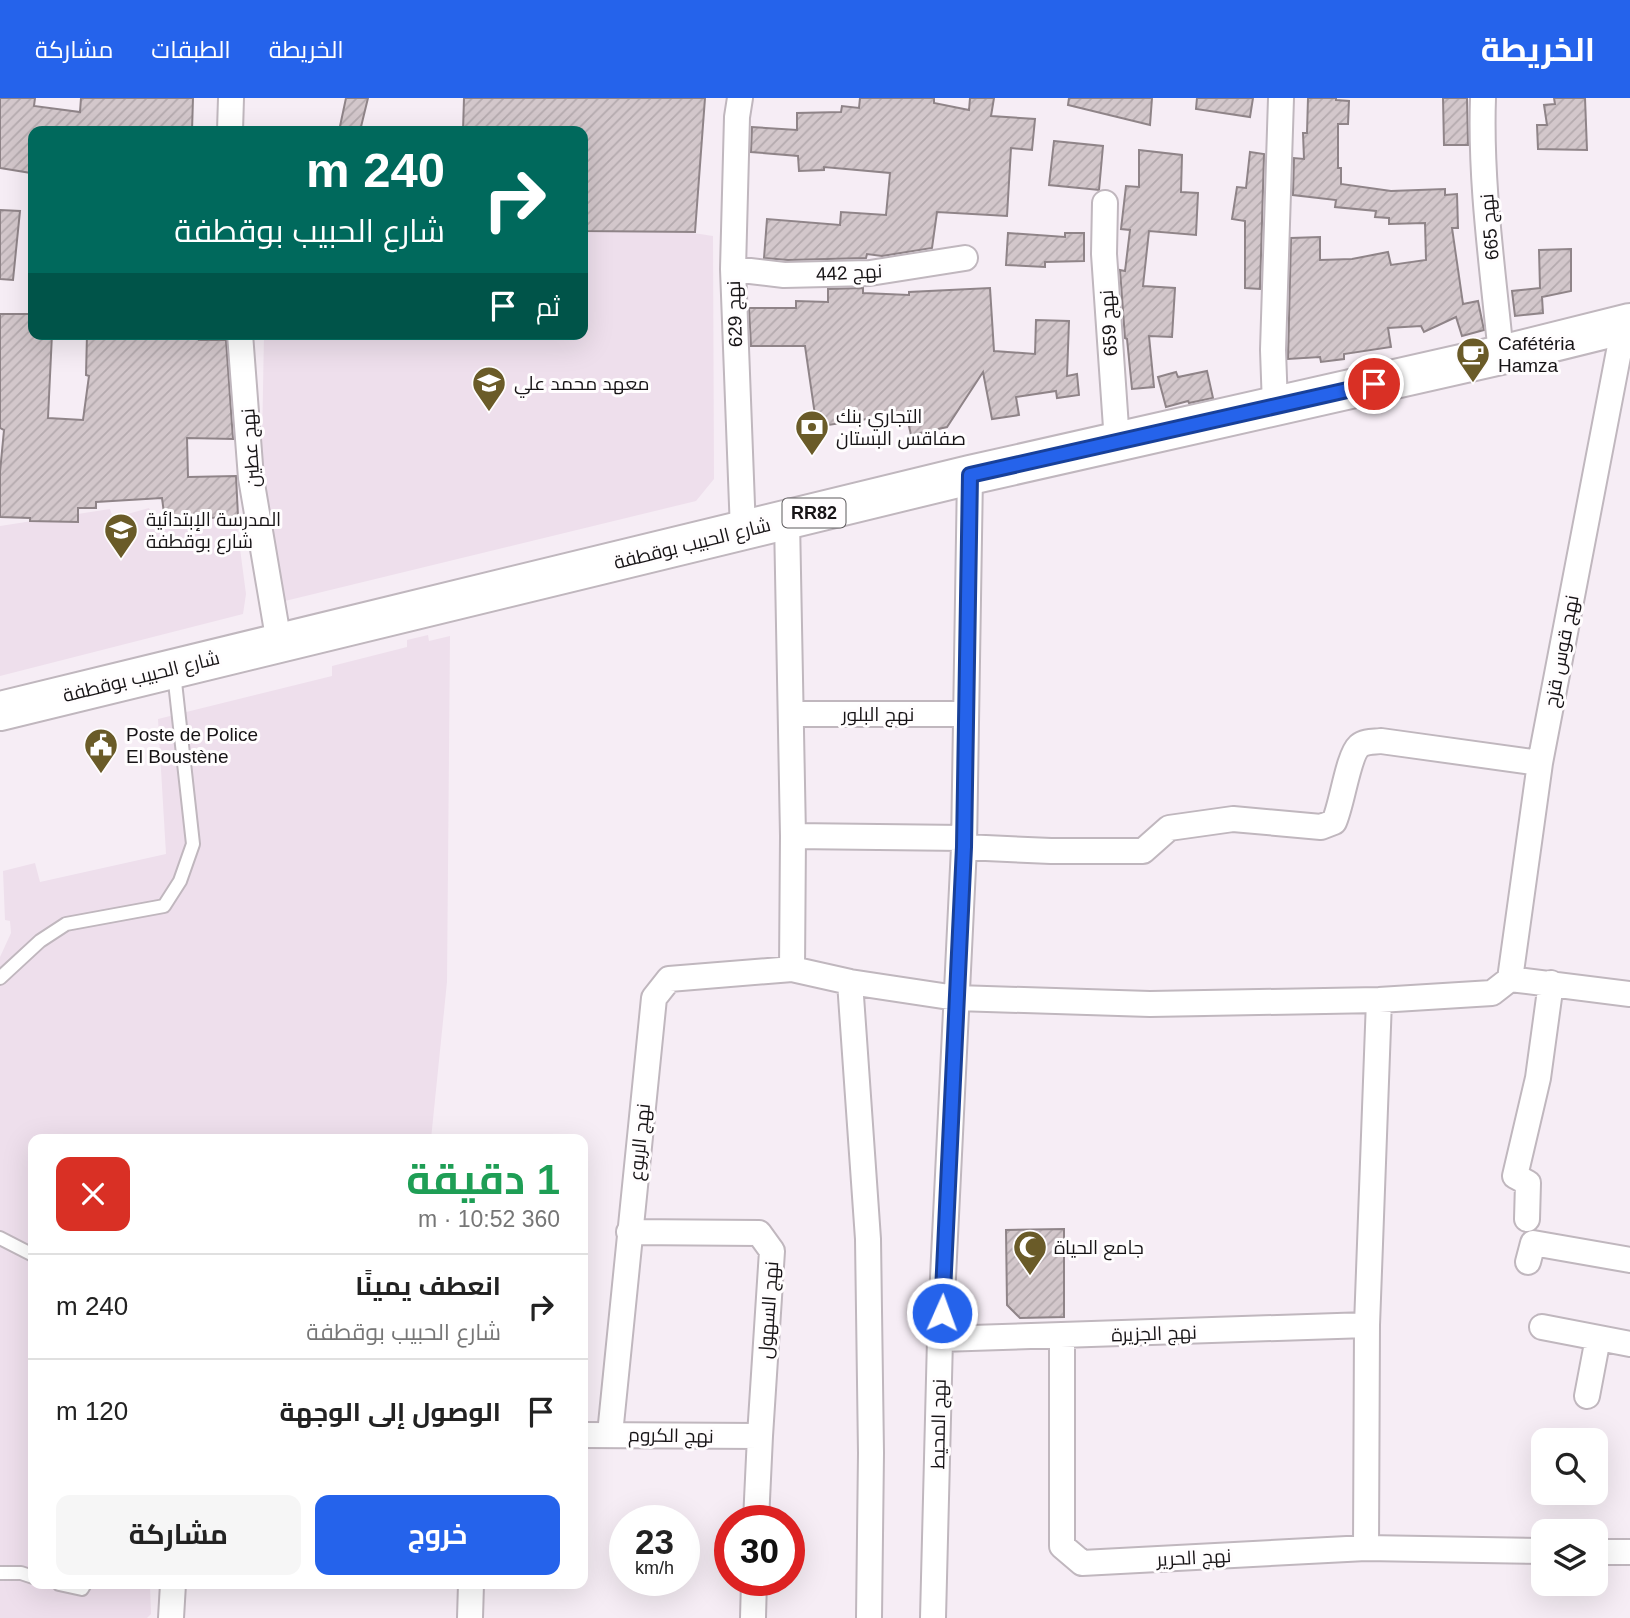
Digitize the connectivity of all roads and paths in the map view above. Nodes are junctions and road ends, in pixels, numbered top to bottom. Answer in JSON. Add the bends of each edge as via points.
{"nodes":[{"id":1,"x":231,"y":98,"type":"edge"},
{"id":2,"x":740,"y":98,"type":"edge"},
{"id":3,"x":1281,"y":98,"type":"edge"},
{"id":4,"x":1483,"y":98,"type":"edge"},
{"id":5,"x":230,"y":126,"type":"edge"},
{"id":6,"x":1105,"y":203,"type":"dead end"},
{"id":7,"x":965,"y":258,"type":"dead end"},
{"id":8,"x":733,"y":269,"type":"junction"},
{"id":9,"x":1627,"y":324,"type":"edge"},
{"id":10,"x":240,"y":340,"type":"edge"},
{"id":11,"x":1501,"y":355,"type":"junction"},
{"id":12,"x":1275,"y":406,"type":"junction"},
{"id":13,"x":1117,"y":442,"type":"junction"},
{"id":14,"x":970,"y":475,"type":"junction"},
{"id":15,"x":788,"y":520,"type":"junction"},
{"id":16,"x":743,"y":531,"type":"junction"},
{"id":17,"x":279,"y":643,"type":"junction"},
{"id":18,"x":173,"y":668,"type":"junction"},
{"id":19,"x":0,"y":711,"type":"edge"},
{"id":20,"x":791,"y":714,"type":"junction"},
{"id":21,"x":966,"y":714,"type":"junction"},
{"id":22,"x":1540,"y":763,"type":"junction"},
{"id":23,"x":793,"y":836,"type":"junction"},
{"id":24,"x":964,"y":842,"type":"junction"},
{"id":25,"x":792,"y":969,"type":"junction"},
{"id":26,"x":0,"y":978,"type":"edge"},
{"id":27,"x":1510,"y":979,"type":"junction"},
{"id":28,"x":850,"y":982,"type":"junction"},
{"id":29,"x":1551,"y":983,"type":"junction"},
{"id":30,"x":1630,"y":994,"type":"edge"},
{"id":31,"x":956,"y":998,"type":"junction"},
{"id":32,"x":1379,"y":1000,"type":"junction"},
{"id":33,"x":1527,"y":1219,"type":"dead end"},
{"id":34,"x":629,"y":1232,"type":"junction"},
{"id":35,"x":0,"y":1238,"type":"edge"},
{"id":36,"x":28,"y":1252,"type":"edge"},
{"id":37,"x":1630,"y":1260,"type":"edge"},
{"id":38,"x":1528,"y":1262,"type":"dead end"},
{"id":39,"x":1367,"y":1325,"type":"junction"},
{"id":40,"x":1542,"y":1327,"type":"dead end"},
{"id":41,"x":1062,"y":1336,"type":"junction"},
{"id":42,"x":1598,"y":1338,"type":"junction"},
{"id":43,"x":940,"y":1339,"type":"junction"},
{"id":44,"x":1630,"y":1344,"type":"edge"},
{"id":45,"x":1587,"y":1396,"type":"dead end"},
{"id":46,"x":610,"y":1434,"type":"junction"},
{"id":47,"x":588,"y":1435,"type":"edge"},
{"id":48,"x":760,"y":1436,"type":"junction"},
{"id":49,"x":758,"y":1505,"type":"edge"},
{"id":50,"x":1366,"y":1548,"type":"junction"},
{"id":51,"x":1531,"y":1551,"type":"edge"},
{"id":52,"x":1608,"y":1552,"type":"edge"},
{"id":53,"x":1630,"y":1552,"type":"edge"},
{"id":54,"x":0,"y":1573,"type":"edge"},
{"id":55,"x":28,"y":1575,"type":"edge"},
{"id":56,"x":173,"y":1589,"type":"edge"},
{"id":57,"x":471,"y":1589,"type":"edge"},
{"id":58,"x":754,"y":1596,"type":"edge"},
{"id":59,"x":171,"y":1618,"type":"edge"},
{"id":60,"x":470,"y":1618,"type":"edge"},
{"id":61,"x":753,"y":1618,"type":"edge"},
{"id":62,"x":869,"y":1618,"type":"edge"},
{"id":63,"x":933,"y":1618,"type":"edge"}],
"edges":[{"from":1,"to":5,"type":"street"},
{"from":2,"to":8,"type":"street","name":"نهج 629"},
{"from":3,"to":12,"type":"street"},
{"from":4,"to":11,"type":"street","name":"نهج 665","via":[[1482,137]]},
{"from":6,"to":13,"type":"street","name":"نهج 659","via":[[1104,254]]},
{"from":7,"to":8,"type":"street","name":"نهج 442","via":[[870,273],[784,275]]},
{"from":8,"to":16,"type":"street","name":"نهج 629"},
{"from":9,"to":11,"type":"main road","name":"شارع الحبيب بوقطفة","number":"RR82"},
{"from":9,"to":22,"type":"street","name":"نهج قوس قزح"},
{"from":10,"to":17,"type":"street","name":"نهج عطين","via":[[251,478]]},
{"from":11,"to":12,"type":"main road","name":"شارع الحبيب بوقطفة","number":"RR82"},
{"from":12,"to":13,"type":"main road","name":"شارع الحبيب بوقطفة","number":"RR82"},
{"from":13,"to":14,"type":"main road","name":"شارع الحبيب بوقطفة","number":"RR82"},
{"from":14,"to":15,"type":"main road","name":"شارع الحبيب بوقطفة","number":"RR82"},
{"from":14,"to":21,"type":"street","name":"نهج المحيط"},
{"from":15,"to":16,"type":"main road","name":"شارع الحبيب بوقطفة","number":"RR82"},
{"from":15,"to":20,"type":"street"},
{"from":16,"to":17,"type":"main road","name":"شارع الحبيب بوقطفة","number":"RR82"},
{"from":17,"to":18,"type":"main road","name":"شارع الحبيب بوقطفة","number":"RR82"},
{"from":18,"to":19,"type":"main road","name":"شارع الحبيب بوقطفة","number":"RR82"},
{"from":18,"to":26,"type":"lane","via":[[193,845],[180,881],[164,906],[66,924]]},
{"from":20,"to":21,"type":"street","name":"نهج البلور"},
{"from":20,"to":23,"type":"street"},
{"from":21,"to":24,"type":"street","name":"نهج المحيط"},
{"from":22,"to":24,"type":"street","via":[[1381,741],[1366,743],[1352,757],[1334,822],[1321,827],[1233,819],[1169,828],[1143,851],[1051,851]]},
{"from":22,"to":27,"type":"street","name":"نهج قوس قزح"},
{"from":23,"to":24,"type":"street"},
{"from":23,"to":25,"type":"street"},
{"from":24,"to":31,"type":"street","name":"نهج المحيط"},
{"from":25,"to":28,"type":"street","name":"نهج الربوع"},
{"from":25,"to":34,"type":"street","name":"نهج الربوع","via":[[669,979],[654,998]]},
{"from":27,"to":29,"type":"street"},
{"from":27,"to":32,"type":"street","name":"نهج الربوع","via":[[1492,993]]},
{"from":28,"to":31,"type":"street","name":"نهج الربوع"},
{"from":28,"to":62,"type":"street","via":[[868,1239]]},
{"from":29,"to":30,"type":"street"},
{"from":29,"to":33,"type":"street","via":[[1538,1078],[1515,1176],[1528,1183]]},
{"from":31,"to":32,"type":"street","name":"نهج الربوع","via":[[1150,1004]]},
{"from":31,"to":43,"type":"street","name":"نهج المحيط"},
{"from":32,"to":39,"type":"street"},
{"from":34,"to":46,"type":"street","name":"نهج الربوع"},
{"from":34,"to":48,"type":"street","name":"نهج السهول","via":[[759,1233],[772,1251]]},
{"from":35,"to":36,"type":"lane"},
{"from":37,"to":38,"type":"street","via":[[1533,1243]]},
{"from":39,"to":41,"type":"street","name":"نهج الجزيرة"},
{"from":39,"to":50,"type":"street"},
{"from":40,"to":42,"type":"street"},
{"from":41,"to":43,"type":"street","name":"نهج الجزيرة"},
{"from":41,"to":50,"type":"street","name":"نهج الحرير","via":[[1062,1546],[1082,1563]]},
{"from":42,"to":44,"type":"street"},
{"from":42,"to":45,"type":"street"},
{"from":43,"to":63,"type":"street","name":"نهج المحيط"},
{"from":46,"to":47,"type":"street","name":"نهج الكروم"},
{"from":46,"to":48,"type":"street","name":"نهج الكروم"},
{"from":48,"to":49,"type":"street","name":"نهج السهول"},
{"from":50,"to":51,"type":"street","name":"نهج الحرير"},
{"from":52,"to":53,"type":"street"},
{"from":54,"to":55,"type":"lane"},
{"from":56,"to":59,"type":"street"},
{"from":57,"to":60,"type":"street"},
{"from":58,"to":61,"type":"street"}]}
